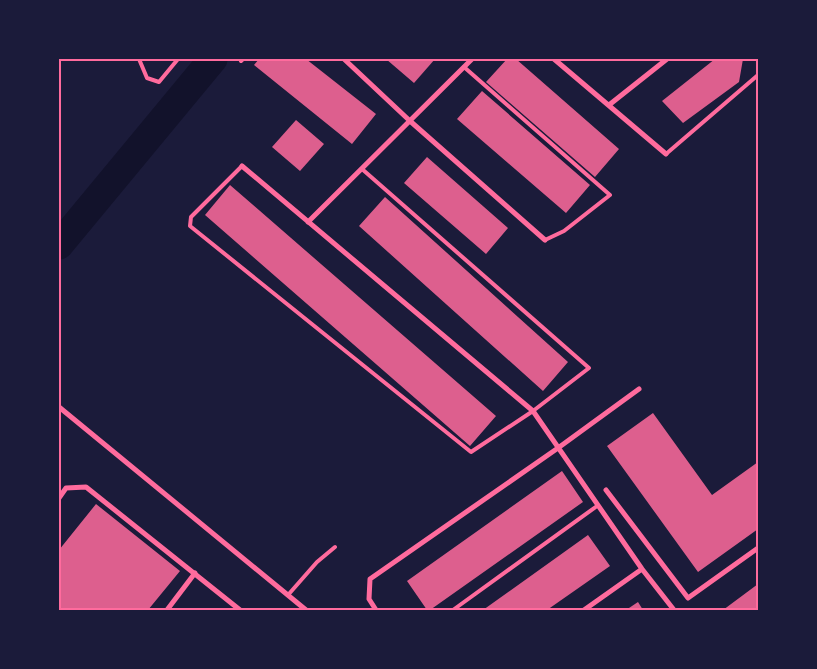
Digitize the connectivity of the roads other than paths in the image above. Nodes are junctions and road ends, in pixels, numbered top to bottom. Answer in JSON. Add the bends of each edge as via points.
{"nodes":[{"id":1,"x":139,"y":59,"type":"edge"},
{"id":2,"x":178,"y":59,"type":"edge"},
{"id":3,"x":344,"y":59,"type":"edge"},
{"id":4,"x":472,"y":59,"type":"edge"},
{"id":5,"x":554,"y":59,"type":"edge"},
{"id":6,"x":668,"y":59,"type":"edge"},
{"id":7,"x":464,"y":68,"type":"junction"},
{"id":8,"x":758,"y":75,"type":"edge"},
{"id":9,"x":609,"y":105,"type":"junction"},
{"id":10,"x":410,"y":121,"type":"junction"},
{"id":11,"x":666,"y":154,"type":"joint"},
{"id":12,"x":242,"y":166,"type":"joint"},
{"id":13,"x":362,"y":169,"type":"junction"},
{"id":14,"x":308,"y":222,"type":"junction"},
{"id":15,"x":545,"y":240,"type":"joint"},
{"id":16,"x":640,"y":389,"type":"dead end"},
{"id":17,"x":59,"y":407,"type":"edge"},
{"id":18,"x":533,"y":412,"type":"junction"},
{"id":19,"x":558,"y":448,"type":"junction"},
{"id":20,"x":606,"y":490,"type":"dead end"},
{"id":21,"x":59,"y":498,"type":"edge"},
{"id":22,"x":597,"y":506,"type":"junction"},
{"id":23,"x":335,"y":547,"type":"dead end"},
{"id":24,"x":758,"y":548,"type":"edge"},
{"id":25,"x":642,"y":569,"type":"junction"},
{"id":26,"x":196,"y":573,"type":"junction"},
{"id":27,"x":288,"y":595,"type":"junction"},
{"id":28,"x":167,"y":610,"type":"edge"},
{"id":29,"x":240,"y":610,"type":"edge"},
{"id":30,"x":306,"y":610,"type":"edge"},
{"id":31,"x":376,"y":610,"type":"edge"},
{"id":32,"x":452,"y":610,"type":"edge"},
{"id":33,"x":584,"y":610,"type":"edge"},
{"id":34,"x":674,"y":610,"type":"edge"}],
"edges":[{"from":1,"to":2,"type":"lane","via":[[147,78],[159,82]]},
{"from":3,"to":10,"type":"street"},
{"from":4,"to":7,"type":"street"},
{"from":5,"to":9,"type":"street"},
{"from":6,"to":9,"type":"street"},
{"from":7,"to":10,"type":"street"},
{"from":7,"to":15,"type":"lane","via":[[610,195],[564,231]]},
{"from":8,"to":11,"type":"lane"},
{"from":9,"to":11,"type":"street"},
{"from":10,"to":13,"type":"street"},
{"from":10,"to":15,"type":"street"},
{"from":12,"to":14,"type":"street"},
{"from":12,"to":18,"type":"lane","via":[[191,217],[190,226],[471,452]]},
{"from":13,"to":14,"type":"street"},
{"from":13,"to":18,"type":"lane","via":[[589,368]]},
{"from":14,"to":18,"type":"street"},
{"from":16,"to":19,"type":"street"},
{"from":17,"to":27,"type":"street"},
{"from":18,"to":19,"type":"street"},
{"from":19,"to":22,"type":"street"},
{"from":19,"to":31,"type":"street","via":[[370,579],[369,599]]},
{"from":20,"to":24,"type":"street","via":[[688,598]]},
{"from":21,"to":26,"type":"street","via":[[66,488],[86,487]]},
{"from":22,"to":25,"type":"street"},
{"from":22,"to":32,"type":"lane"},
{"from":23,"to":27,"type":"lane"},
{"from":25,"to":33,"type":"street"},
{"from":25,"to":34,"type":"street"},
{"from":26,"to":28,"type":"street"},
{"from":26,"to":29,"type":"street"},
{"from":27,"to":30,"type":"street"}]}
